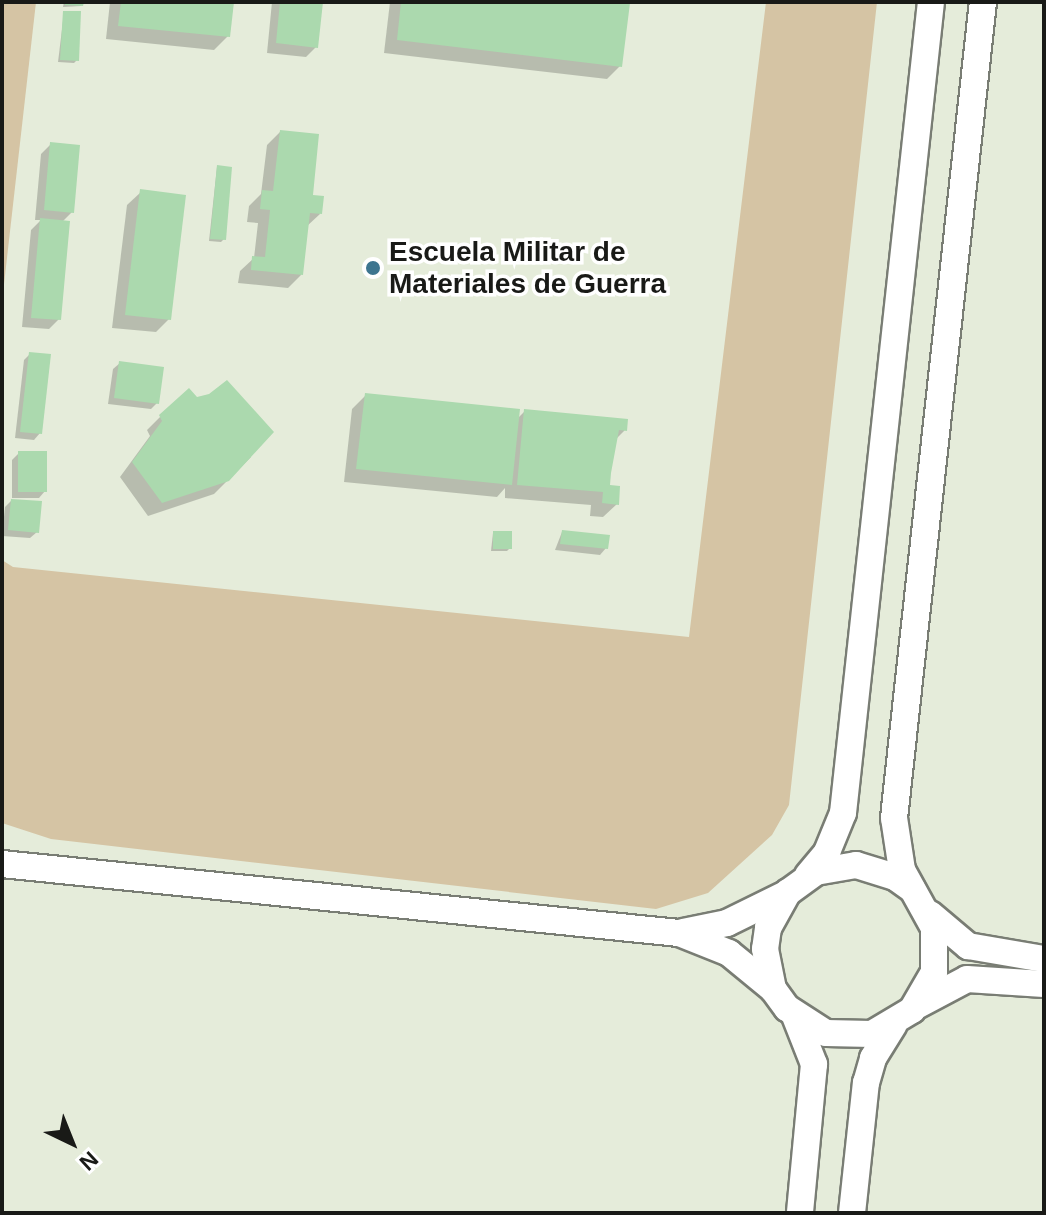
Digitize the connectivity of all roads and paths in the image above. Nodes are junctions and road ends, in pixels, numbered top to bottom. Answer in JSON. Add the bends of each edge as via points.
{"nodes":[{"id":1,"x":931,"y":2,"type":"edge"},
{"id":2,"x":983,"y":2,"type":"edge"},
{"id":3,"x":2,"y":851,"type":"edge"},
{"id":4,"x":2,"y":864,"type":"edge"},
{"id":5,"x":72,"y":871,"type":"junction"},
{"id":6,"x":793,"y":888,"type":"junction"},
{"id":7,"x":918,"y":898,"type":"junction"},
{"id":8,"x":679,"y":933,"type":"junction"},
{"id":9,"x":1044,"y":959,"type":"edge"},
{"id":10,"x":1044,"y":984,"type":"edge"},
{"id":11,"x":780,"y":998,"type":"junction"},
{"id":12,"x":903,"y":1017,"type":"junction"},
{"id":13,"x":800,"y":1213,"type":"edge"},
{"id":14,"x":852,"y":1213,"type":"edge"}],
"edges":[{"from":1,"to":6,"type":"street","via":[[843,813],[827,852]]},
{"from":2,"to":7,"type":"street","via":[[894,818],[899,860]]},
{"from":3,"to":5,"type":"street"},
{"from":4,"to":5,"type":"street"},
{"from":5,"to":8,"type":"street"},
{"from":6,"to":7,"type":"street","via":[[816,872],[856,865],[895,877]]},
{"from":6,"to":8,"type":"street","via":[[749,915]]},
{"from":6,"to":11,"type":"street","via":[[768,928],[765,949]]},
{"from":7,"to":9,"type":"street","via":[[943,930],[968,946]]},
{"from":7,"to":12,"type":"street","via":[[934,928],[935,961],[926,992]]},
{"from":8,"to":11,"type":"street","via":[[729,953]]},
{"from":10,"to":12,"type":"street","via":[[967,979],[943,988]]},
{"from":11,"to":12,"type":"street","via":[[804,1023],[849,1036]]},
{"from":11,"to":13,"type":"street","via":[[802,1026],[814,1064]]},
{"from":12,"to":14,"type":"street","via":[[866,1083]]}]}
